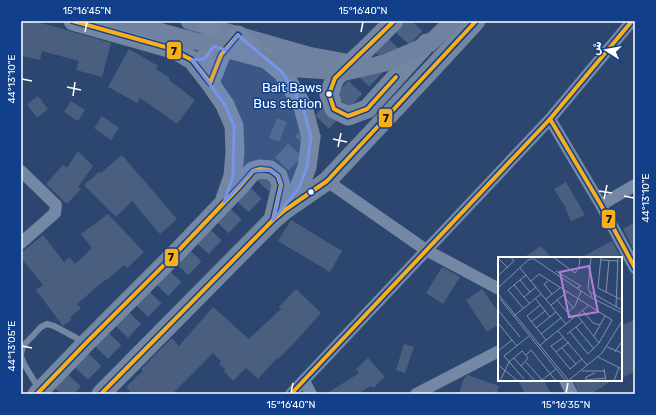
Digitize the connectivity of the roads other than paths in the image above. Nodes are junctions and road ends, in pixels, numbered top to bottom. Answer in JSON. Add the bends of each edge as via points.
{"nodes":[{"id":1,"x":73,"y":21,"type":"edge"},
{"id":2,"x":122,"y":21,"type":"edge"},
{"id":3,"x":189,"y":21,"type":"edge"},
{"id":4,"x":394,"y":21,"type":"edge"},
{"id":5,"x":446,"y":21,"type":"edge"},
{"id":6,"x":453,"y":21,"type":"edge"},
{"id":7,"x":476,"y":21,"type":"edge"},
{"id":8,"x":632,"y":21,"type":"edge"},
{"id":9,"x":208,"y":27,"type":"junction"},
{"id":10,"x":238,"y":35,"type":"junction"},
{"id":11,"x":367,"y":48,"type":"junction"},
{"id":12,"x":192,"y":60,"type":"junction"},
{"id":13,"x":210,"y":83,"type":"junction"},
{"id":14,"x":550,"y":119,"type":"junction"},
{"id":15,"x":21,"y":172,"type":"edge"},
{"id":16,"x":327,"y":181,"type":"junction"},
{"id":17,"x":635,"y":185,"type":"edge"},
{"id":18,"x":224,"y":202,"type":"junction"},
{"id":19,"x":601,"y":205,"type":"junction"},
{"id":20,"x":279,"y":215,"type":"junction"},
{"id":21,"x":21,"y":243,"type":"edge"},
{"id":22,"x":426,"y":250,"type":"junction"},
{"id":23,"x":635,"y":268,"type":"edge"},
{"id":24,"x":498,"y":288,"type":"edge"},
{"id":25,"x":86,"y":343,"type":"junction"},
{"id":26,"x":498,"y":352,"type":"edge"},
{"id":27,"x":21,"y":355,"type":"edge"},
{"id":28,"x":304,"y":381,"type":"junction"},
{"id":29,"x":566,"y":381,"type":"edge"},
{"id":30,"x":38,"y":392,"type":"edge"},
{"id":31,"x":101,"y":394,"type":"edge"},
{"id":32,"x":291,"y":394,"type":"edge"},
{"id":33,"x":311,"y":394,"type":"edge"},
{"id":34,"x":416,"y":394,"type":"edge"},
{"id":35,"x":572,"y":394,"type":"edge"}],
"edges":[{"from":1,"to":12,"type":"main road","via":[[169,48]]},
{"from":2,"to":6,"type":"main road","bridge":true,"via":[[298,70],[346,72],[385,63],[429,44]]},
{"from":3,"to":9,"type":"main road"},
{"from":4,"to":11,"type":"main road"},
{"from":5,"to":11,"type":"main road","via":[[367,109],[348,116],[334,110],[329,94],[335,78]]},
{"from":7,"to":16,"type":"main road"},
{"from":8,"to":14,"type":"street"},
{"from":9,"to":10,"type":"main road"},
{"from":9,"to":12,"type":"main road","via":[[214,37],[213,50],[204,59]]},
{"from":10,"to":11,"type":"main road","via":[[308,55],[351,62]]},
{"from":10,"to":13,"type":"main road","via":[[222,55]]},
{"from":10,"to":20,"type":"main road","via":[[283,73],[303,107],[311,136],[307,167],[299,188]]},
{"from":12,"to":13,"type":"main road"},
{"from":13,"to":18,"type":"main road","via":[[225,105],[234,126],[233,176]]},
{"from":14,"to":19,"type":"street"},
{"from":14,"to":22,"type":"street"},
{"from":15,"to":21,"type":"street","via":[[56,205],[55,213]]},
{"from":16,"to":20,"type":"main road"},
{"from":16,"to":22,"type":"street"},
{"from":17,"to":19,"type":"street"},
{"from":18,"to":20,"type":"main road","via":[[253,172],[260,169],[270,170],[278,176],[281,185]]},
{"from":18,"to":25,"type":"main road"},
{"from":19,"to":23,"type":"street"},
{"from":20,"to":31,"type":"main road"},
{"from":22,"to":24,"type":"street"},
{"from":22,"to":28,"type":"street"},
{"from":25,"to":27,"type":"lane","via":[[47,324],[23,346]]},
{"from":25,"to":30,"type":"main road"},
{"from":26,"to":34,"type":"street"},
{"from":27,"to":30,"type":"lane"},
{"from":28,"to":32,"type":"street"},
{"from":28,"to":33,"type":"street"},
{"from":29,"to":35,"type":"street"}]}
